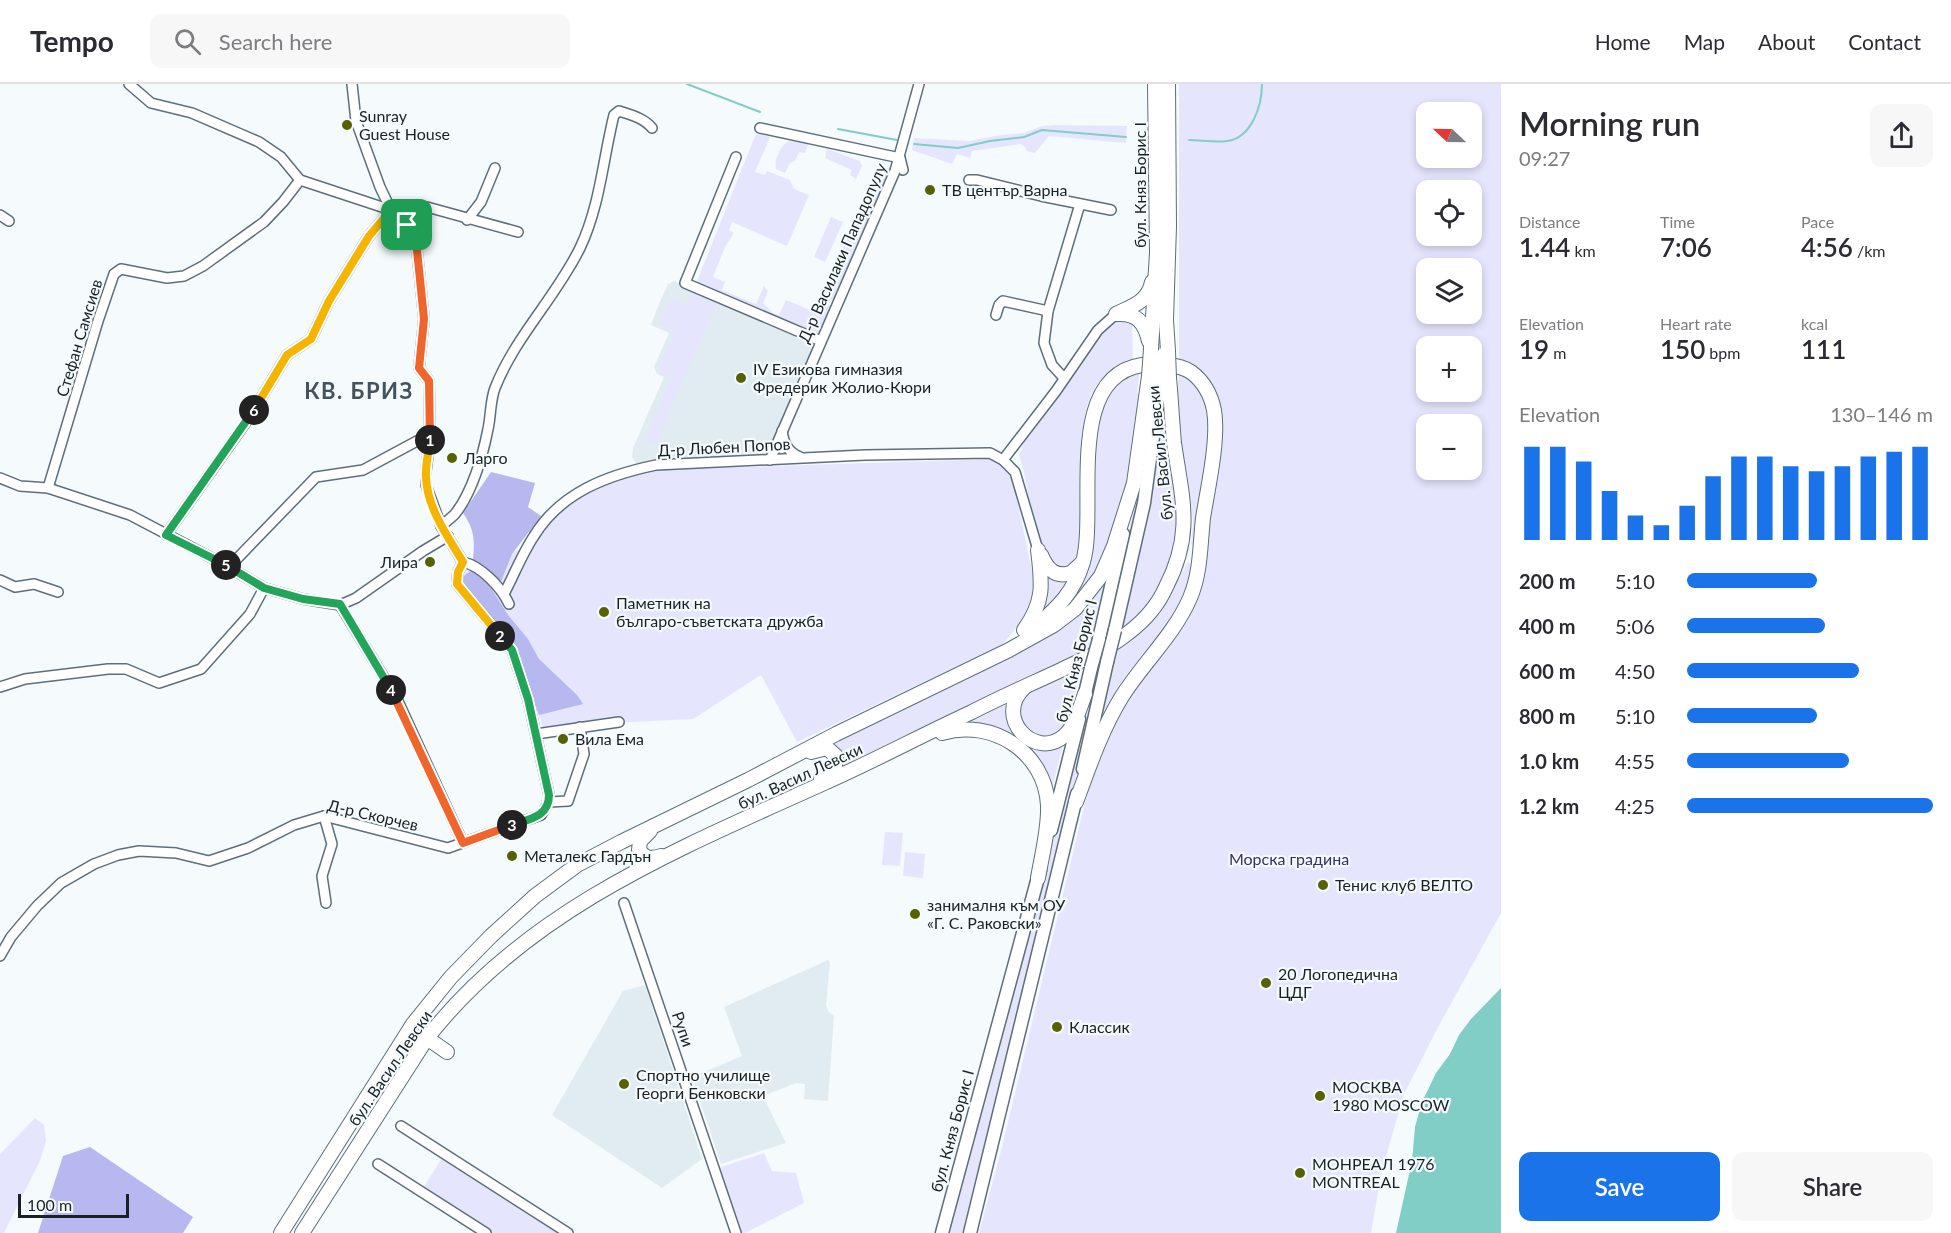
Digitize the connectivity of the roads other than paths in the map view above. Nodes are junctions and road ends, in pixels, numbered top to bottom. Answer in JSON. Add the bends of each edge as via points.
{"nodes":[{"id":1,"x":129,"y":84,"type":"edge"},
{"id":2,"x":352,"y":84,"type":"edge"},
{"id":3,"x":918,"y":84,"type":"edge"},
{"id":4,"x":1155,"y":84,"type":"edge"},
{"id":5,"x":1168,"y":84,"type":"edge"},
{"id":6,"x":652,"y":128,"type":"dead end"},
{"id":7,"x":760,"y":128,"type":"dead end"},
{"id":8,"x":736,"y":157,"type":"dead end"},
{"id":9,"x":900,"y":158,"type":"junction"},
{"id":10,"x":495,"y":168,"type":"dead end"},
{"id":11,"x":903,"y":170,"type":"dead end"},
{"id":12,"x":300,"y":180,"type":"junction"},
{"id":13,"x":969,"y":180,"type":"dead end"},
{"id":14,"x":1080,"y":204,"type":"junction"},
{"id":15,"x":391,"y":210,"type":"junction"},
{"id":16,"x":1111,"y":210,"type":"dead end"},
{"id":17,"x":0,"y":215,"type":"edge"},
{"id":18,"x":467,"y":219,"type":"junction"},
{"id":19,"x":9,"y":221,"type":"dead end"},
{"id":20,"x":407,"y":225,"type":"junction"},
{"id":21,"x":518,"y":232,"type":"dead end"},
{"id":22,"x":1157,"y":253,"type":"junction"},
{"id":23,"x":1048,"y":311,"type":"junction"},
{"id":24,"x":1116,"y":314,"type":"junction"},
{"id":25,"x":996,"y":315,"type":"dead end"},
{"id":26,"x":1166,"y":320,"type":"joint"},
{"id":27,"x":821,"y":340,"type":"junction"},
{"id":28,"x":1161,"y":350,"type":"junction"},
{"id":29,"x":1160,"y":377,"type":"junction"},
{"id":30,"x":1064,"y":378,"type":"junction"},
{"id":31,"x":782,"y":431,"type":"junction"},
{"id":32,"x":430,"y":439,"type":"junction"},
{"id":33,"x":802,"y":459,"type":"junction"},
{"id":34,"x":770,"y":460,"type":"junction"},
{"id":35,"x":1003,"y":460,"type":"junction"},
{"id":36,"x":0,"y":478,"type":"edge"},
{"id":37,"x":1134,"y":483,"type":"junction"},
{"id":38,"x":48,"y":488,"type":"junction"},
{"id":39,"x":441,"y":526,"type":"junction"},
{"id":40,"x":166,"y":535,"type":"junction"},
{"id":41,"x":448,"y":536,"type":"junction"},
{"id":42,"x":1201,"y":544,"type":"junction"},
{"id":43,"x":1038,"y":550,"type":"junction"},
{"id":44,"x":1083,"y":561,"type":"junction"},
{"id":45,"x":463,"y":562,"type":"junction"},
{"id":46,"x":230,"y":567,"type":"junction"},
{"id":47,"x":0,"y":580,"type":"edge"},
{"id":48,"x":264,"y":588,"type":"junction"},
{"id":49,"x":1165,"y":591,"type":"junction"},
{"id":50,"x":58,"y":592,"type":"dead end"},
{"id":51,"x":504,"y":594,"type":"junction"},
{"id":52,"x":340,"y":604,"type":"junction"},
{"id":53,"x":508,"y":604,"type":"dead end"},
{"id":54,"x":1010,"y":650,"type":"junction"},
{"id":55,"x":994,"y":657,"type":"junction"},
{"id":56,"x":1026,"y":686,"type":"junction"},
{"id":57,"x":0,"y":687,"type":"edge"},
{"id":58,"x":1085,"y":694,"type":"junction"},
{"id":59,"x":619,"y":722,"type":"dead end"},
{"id":60,"x":580,"y":727,"type":"junction"},
{"id":61,"x":536,"y":734,"type":"junction"},
{"id":62,"x":912,"y":742,"type":"junction"},
{"id":63,"x":787,"y":760,"type":"junction"},
{"id":64,"x":802,"y":793,"type":"junction"},
{"id":65,"x":549,"y":802,"type":"junction"},
{"id":66,"x":1076,"y":802,"type":"junction"},
{"id":67,"x":324,"y":816,"type":"junction"},
{"id":68,"x":659,"y":824,"type":"junction"},
{"id":69,"x":463,"y":843,"type":"junction"},
{"id":70,"x":679,"y":850,"type":"junction"},
{"id":71,"x":1038,"y":878,"type":"junction"},
{"id":72,"x":326,"y":903,"type":"dead end"},
{"id":73,"x":624,"y":903,"type":"dead end"},
{"id":74,"x":0,"y":956,"type":"edge"},
{"id":75,"x":427,"y":1038,"type":"junction"},
{"id":76,"x":447,"y":1052,"type":"dead end"},
{"id":77,"x":401,"y":1126,"type":"dead end"},
{"id":78,"x":378,"y":1164,"type":"dead end"},
{"id":79,"x":304,"y":1197,"type":"junction"},
{"id":80,"x":318,"y":1208,"type":"junction"},
{"id":81,"x":281,"y":1233,"type":"edge"},
{"id":82,"x":302,"y":1233,"type":"edge"},
{"id":83,"x":486,"y":1233,"type":"edge"},
{"id":84,"x":568,"y":1233,"type":"edge"},
{"id":85,"x":736,"y":1233,"type":"edge"},
{"id":86,"x":942,"y":1233,"type":"edge"},
{"id":87,"x":970,"y":1233,"type":"edge"}],
"edges":[{"from":1,"to":12,"type":"street","via":[[151,103],[192,113],[259,142],[281,157]]},
{"from":2,"to":15,"type":"street","via":[[356,121]]},
{"from":3,"to":9,"type":"street","name":"Д-р Василаки Пападопулу"},
{"from":4,"to":22,"type":"highway","name":"бул. Княз Борис I"},
{"from":5,"to":26,"type":"highway","name":"бул. Княз Борис I"},
{"from":6,"to":39,"type":"street","via":[[635,116],[619,111],[614,115],[606,163],[582,245],[504,367],[494,392],[479,464],[465,498]]},
{"from":7,"to":9,"type":"street"},
{"from":8,"to":27,"type":"street","via":[[685,283]]},
{"from":9,"to":11,"type":"street"},
{"from":9,"to":27,"type":"street","name":"Д-р Василаки Пападопулу"},
{"from":10,"to":18,"type":"street","via":[[481,202]]},
{"from":12,"to":15,"type":"street"},
{"from":12,"to":38,"type":"street","name":"Стефан Самсиев","via":[[264,222],[184,276],[167,278],[121,269],[114,274]]},
{"from":13,"to":14,"type":"street"},
{"from":14,"to":16,"type":"street"},
{"from":14,"to":23,"type":"street"},
{"from":15,"to":20,"type":"street"},
{"from":15,"to":40,"type":"street","via":[[369,236],[334,292],[311,339],[287,355],[251,415]]},
{"from":17,"to":19,"type":"street"},
{"from":18,"to":20,"type":"street","via":[[427,207],[421,208]]},
{"from":18,"to":21,"type":"street"},
{"from":20,"to":32,"type":"street","via":[[417,250],[424,319],[419,368],[429,381]]},
{"from":22,"to":24,"type":"highway","via":[[1147,296]]},
{"from":22,"to":28,"type":"highway","name":"бул. Княз Борис I"},
{"from":23,"to":25,"type":"street","via":[[1005,301],[999,303]]},
{"from":23,"to":30,"type":"street","via":[[1044,343],[1052,365]]},
{"from":24,"to":28,"type":"highway","via":[[1129,314],[1141,320]]},
{"from":24,"to":30,"type":"street","via":[[1098,330]]},
{"from":26,"to":28,"type":"highway","name":"бул. Васил Левски"},
{"from":27,"to":31,"type":"street","name":"Д-р Василаки Пападопулу"},
{"from":28,"to":29,"type":"highway","name":"бул. Княз Борис I","bridge":true},
{"from":28,"to":29,"type":"highway","name":"бул. Васил Левски","bridge":true},
{"from":29,"to":37,"type":"highway","name":"бул. Княз Борис I"},
{"from":29,"to":49,"type":"highway","name":"бул. Васил Левски","via":[[1184,510],[1178,561]]},
{"from":29,"to":66,"type":"main road","name":"бул. Княз Борис I","bridge":true,"via":[[1144,503]]},
{"from":30,"to":35,"type":"street"},
{"from":31,"to":33,"type":"street","via":[[791,453]]},
{"from":31,"to":34,"type":"street","name":"Д-р Василаки Пападопулу"},
{"from":32,"to":39,"type":"street","via":[[426,478]]},
{"from":32,"to":46,"type":"street","via":[[417,441],[363,470],[316,477]]},
{"from":33,"to":34,"type":"street","name":"Д-р Любен Попов"},
{"from":33,"to":35,"type":"street","name":"Д-р Любен Попов","via":[[990,453]]},
{"from":34,"to":51,"type":"street","name":"Д-р Любен Попов","via":[[656,465],[588,486],[544,521]]},
{"from":35,"to":43,"type":"street","via":[[1017,478]]},
{"from":36,"to":38,"type":"street","via":[[20,486]]},
{"from":37,"to":54,"type":"highway","name":"бул. Васил Левски","via":[[1111,555],[1088,596],[1061,620]]},
{"from":37,"to":58,"type":"main road","name":"бул. Княз Борис I","bridge":true},
{"from":38,"to":40,"type":"street","via":[[130,516]]},
{"from":39,"to":41,"type":"street"},
{"from":40,"to":46,"type":"street"},
{"from":41,"to":45,"type":"street"},
{"from":41,"to":52,"type":"street","via":[[356,598]]},
{"from":42,"to":44,"type":"highway","via":[[1215,421],[1212,403],[1205,387],[1188,370],[1146,365],[1119,375],[1105,389],[1095,409],[1087,455],[1087,536]]},
{"from":42,"to":49,"type":"highway"},
{"from":42,"to":66,"type":"highway","via":[[1188,603],[1106,724]]},
{"from":43,"to":44,"type":"highway","via":[[1046,567],[1057,574],[1071,573]]},
{"from":43,"to":55,"type":"highway","via":[[1042,585],[1038,608],[1022,633]]},
{"from":44,"to":54,"type":"highway","via":[[1063,602]]},
{"from":45,"to":51,"type":"street","via":[[483,571]]},
{"from":45,"to":61,"type":"street","via":[[457,584],[512,650]]},
{"from":46,"to":48,"type":"street"},
{"from":47,"to":50,"type":"street","via":[[15,587],[34,584]]},
{"from":48,"to":52,"type":"street"},
{"from":48,"to":57,"type":"street","via":[[250,614],[201,669],[159,682],[126,669],[108,669],[25,679]]},
{"from":49,"to":56,"type":"highway","name":"бул. Васил Левски","via":[[1144,619],[1122,638]]},
{"from":51,"to":53,"type":"street"},
{"from":52,"to":69,"type":"street","via":[[397,699]]},
{"from":54,"to":55,"type":"highway","name":"бул. Васил Левски"},
{"from":55,"to":63,"type":"highway","name":"бул. Васил Левски"},
{"from":56,"to":58,"type":"highway","via":[[1015,701],[1014,720],[1019,731],[1040,742],[1066,735]]},
{"from":56,"to":62,"type":"highway","name":"бул. Васил Левски"},
{"from":58,"to":71,"type":"main road","name":"бул. Княз Борис I"},
{"from":59,"to":60,"type":"street"},
{"from":60,"to":61,"type":"street"},
{"from":60,"to":65,"type":"street","name":"Д-р Скорчев","via":[[584,754],[568,801]]},
{"from":61,"to":65,"type":"street"},
{"from":62,"to":64,"type":"highway","name":"бул. Васил Левски"},
{"from":62,"to":71,"type":"highway","via":[[968,728],[993,733],[1021,749],[1037,769],[1048,802]]},
{"from":63,"to":64,"type":"highway","via":[[823,748],[836,756],[833,769]]},
{"from":63,"to":68,"type":"highway","name":"бул. Васил Левски"},
{"from":64,"to":70,"type":"highway","name":"бул. Васил Левски"},
{"from":65,"to":69,"type":"street","name":"Д-р Скорчев","via":[[541,814]]},
{"from":66,"to":87,"type":"main road","name":"бул. Княз Борис I"},
{"from":67,"to":69,"type":"street","name":"Д-р Скорчев","via":[[448,848]]},
{"from":67,"to":72,"type":"street","via":[[332,844],[322,876]]},
{"from":67,"to":74,"type":"street","name":"Д-р Скорчев","via":[[209,861],[176,853],[139,851],[94,864],[61,883],[37,906]]},
{"from":68,"to":70,"type":"highway","via":[[640,841],[641,854],[651,858]]},
{"from":68,"to":79,"type":"highway","name":"бул. Васил Левски","via":[[577,865],[536,896],[451,977],[410,1022]]},
{"from":70,"to":75,"type":"highway","name":"бул. Васил Левски","via":[[561,914],[518,946],[447,1013]]},
{"from":71,"to":86,"type":"main road","name":"бул. Княз Борис I"},
{"from":73,"to":85,"type":"street","name":"Рупи"},
{"from":75,"to":76,"type":"highway"},
{"from":75,"to":80,"type":"highway","name":"бул. Васил Левски"},
{"from":77,"to":84,"type":"street"},
{"from":78,"to":83,"type":"street"},
{"from":79,"to":80,"type":"highway","via":[[316,1196]]},
{"from":79,"to":81,"type":"highway","name":"бул. Васил Левски"},
{"from":80,"to":82,"type":"highway","name":"бул. Васил Левски"}]}
